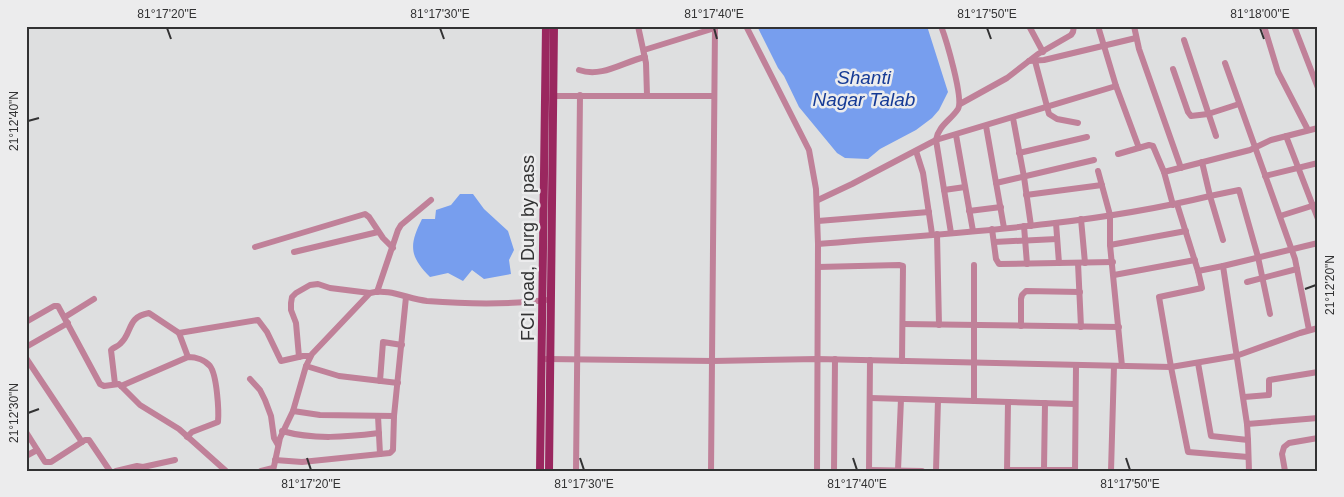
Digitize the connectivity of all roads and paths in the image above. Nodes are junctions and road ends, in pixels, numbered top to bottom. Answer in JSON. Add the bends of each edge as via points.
{"nodes":[{"id":1,"x":546,"y":26,"type":"edge"},
{"id":2,"x":554,"y":26,"type":"edge"},
{"id":3,"x":638,"y":26,"type":"edge"},
{"id":4,"x":746,"y":26,"type":"edge"},
{"id":5,"x":941,"y":26,"type":"edge"},
{"id":6,"x":1029,"y":26,"type":"edge"},
{"id":7,"x":1074,"y":26,"type":"edge"},
{"id":8,"x":1098,"y":26,"type":"edge"},
{"id":9,"x":1134,"y":26,"type":"edge"},
{"id":10,"x":1264,"y":26,"type":"edge"},
{"id":11,"x":1294,"y":26,"type":"edge"},
{"id":12,"x":715,"y":27,"type":"edge"},
{"id":13,"x":1136,"y":38,"type":"junction"},
{"id":14,"x":1184,"y":40,"type":"dead end"},
{"id":15,"x":1103,"y":46,"type":"junction"},
{"id":16,"x":1043,"y":52,"type":"junction"},
{"id":17,"x":644,"y":54,"type":"junction"},
{"id":18,"x":1032,"y":61,"type":"junction"},
{"id":19,"x":1225,"y":63,"type":"dead end"},
{"id":20,"x":1172,"y":69,"type":"dead end"},
{"id":21,"x":579,"y":70,"type":"dead end"},
{"id":22,"x":1116,"y":86,"type":"junction"},
{"id":23,"x":1318,"y":88,"type":"edge"},
{"id":24,"x":580,"y":95,"type":"junction"},
{"id":25,"x":647,"y":95,"type":"junction"},
{"id":26,"x":553,"y":96,"type":"junction"},
{"id":27,"x":714,"y":96,"type":"junction"},
{"id":28,"x":960,"y":104,"type":"junction"},
{"id":29,"x":1240,"y":104,"type":"junction"},
{"id":30,"x":1048,"y":106,"type":"junction"},
{"id":31,"x":1208,"y":114,"type":"junction"},
{"id":32,"x":1013,"y":118,"type":"junction"},
{"id":33,"x":1078,"y":123,"type":"dead end"},
{"id":34,"x":986,"y":126,"type":"junction"},
{"id":35,"x":1318,"y":128,"type":"edge"},
{"id":36,"x":1308,"y":130,"type":"junction"},
{"id":37,"x":956,"y":135,"type":"junction"},
{"id":38,"x":1087,"y":136,"type":"dead end"},
{"id":39,"x":1216,"y":136,"type":"dead end"},
{"id":40,"x":1286,"y":136,"type":"junction"},
{"id":41,"x":936,"y":140,"type":"junction"},
{"id":42,"x":1140,"y":148,"type":"junction"},
{"id":43,"x":1255,"y":148,"type":"junction"},
{"id":44,"x":916,"y":151,"type":"junction"},
{"id":45,"x":1019,"y":152,"type":"junction"},
{"id":46,"x":1118,"y":154,"type":"dead end"},
{"id":47,"x":1094,"y":160,"type":"dead end"},
{"id":48,"x":1202,"y":162,"type":"junction"},
{"id":49,"x":1318,"y":163,"type":"edge"},
{"id":50,"x":1181,"y":168,"type":"junction"},
{"id":51,"x":1298,"y":168,"type":"junction"},
{"id":52,"x":1098,"y":171,"type":"dead end"},
{"id":53,"x":1164,"y":172,"type":"junction"},
{"id":54,"x":1265,"y":176,"type":"junction"},
{"id":55,"x":1024,"y":177,"type":"junction"},
{"id":56,"x":996,"y":183,"type":"junction"},
{"id":57,"x":1102,"y":185,"type":"junction"},
{"id":58,"x":965,"y":187,"type":"junction"},
{"id":59,"x":944,"y":190,"type":"junction"},
{"id":60,"x":1026,"y":195,"type":"junction"},
{"id":61,"x":1210,"y":196,"type":"junction"},
{"id":62,"x":432,"y":200,"type":"dead end"},
{"id":63,"x":818,"y":200,"type":"junction"},
{"id":64,"x":1175,"y":204,"type":"junction"},
{"id":65,"x":1315,"y":205,"type":"edge"},
{"id":66,"x":1001,"y":208,"type":"junction"},
{"id":67,"x":969,"y":211,"type":"junction"},
{"id":68,"x":929,"y":212,"type":"junction"},
{"id":69,"x":1110,"y":215,"type":"junction"},
{"id":70,"x":1280,"y":216,"type":"junction"},
{"id":71,"x":1081,"y":219,"type":"junction"},
{"id":72,"x":1318,"y":219,"type":"edge"},
{"id":73,"x":818,"y":221,"type":"junction"},
{"id":74,"x":1056,"y":223,"type":"junction"},
{"id":75,"x":1027,"y":226,"type":"junction"},
{"id":76,"x":1004,"y":228,"type":"junction"},
{"id":77,"x":992,"y":229,"type":"junction"},
{"id":78,"x":973,"y":231,"type":"junction"},
{"id":79,"x":1186,"y":231,"type":"junction"},
{"id":80,"x":378,"y":232,"type":"junction"},
{"id":81,"x":951,"y":233,"type":"junction"},
{"id":82,"x":935,"y":234,"type":"junction"},
{"id":83,"x":1057,"y":239,"type":"junction"},
{"id":84,"x":1025,"y":240,"type":"junction"},
{"id":85,"x":1223,"y":240,"type":"dead end"},
{"id":86,"x":994,"y":242,"type":"junction"},
{"id":87,"x":1318,"y":243,"type":"edge"},
{"id":88,"x":818,"y":244,"type":"junction"},
{"id":89,"x":1110,"y":245,"type":"junction"},
{"id":90,"x":255,"y":246,"type":"dead end"},
{"id":91,"x":393,"y":248,"type":"junction"},
{"id":92,"x":1292,"y":249,"type":"junction"},
{"id":93,"x":294,"y":252,"type":"dead end"},
{"id":94,"x":1258,"y":257,"type":"junction"},
{"id":95,"x":1195,"y":260,"type":"junction"},
{"id":96,"x":1112,"y":262,"type":"junction"},
{"id":97,"x":1058,"y":263,"type":"junction"},
{"id":98,"x":1081,"y":263,"type":"junction"},
{"id":99,"x":1027,"y":264,"type":"junction"},
{"id":100,"x":974,"y":265,"type":"dead end"},
{"id":101,"x":1222,"y":266,"type":"junction"},
{"id":102,"x":818,"y":267,"type":"junction"},
{"id":103,"x":1297,"y":269,"type":"junction"},
{"id":104,"x":1198,"y":271,"type":"junction"},
{"id":105,"x":1114,"y":275,"type":"junction"},
{"id":106,"x":1262,"y":277,"type":"junction"},
{"id":107,"x":1247,"y":282,"type":"dead end"},
{"id":108,"x":373,"y":292,"type":"junction"},
{"id":109,"x":1080,"y":292,"type":"junction"},
{"id":110,"x":406,"y":297,"type":"junction"},
{"id":111,"x":94,"y":299,"type":"dead end"},
{"id":112,"x":547,"y":300,"type":"junction"},
{"id":113,"x":1270,"y":314,"type":"dead end"},
{"id":114,"x":66,"y":320,"type":"junction"},
{"id":115,"x":26,"y":322,"type":"edge"},
{"id":116,"x":903,"y":324,"type":"junction"},
{"id":117,"x":939,"y":325,"type":"junction"},
{"id":118,"x":975,"y":325,"type":"junction"},
{"id":119,"x":1021,"y":326,"type":"junction"},
{"id":120,"x":1119,"y":326,"type":"junction"},
{"id":121,"x":1081,"y":327,"type":"junction"},
{"id":122,"x":1318,"y":328,"type":"edge"},
{"id":123,"x":1309,"y":330,"type":"junction"},
{"id":124,"x":180,"y":333,"type":"junction"},
{"id":125,"x":402,"y":345,"type":"junction"},
{"id":126,"x":26,"y":347,"type":"edge"},
{"id":127,"x":310,"y":356,"type":"junction"},
{"id":128,"x":1236,"y":356,"type":"junction"},
{"id":129,"x":188,"y":357,"type":"junction"},
{"id":130,"x":299,"y":357,"type":"junction"},
{"id":131,"x":26,"y":358,"type":"edge"},
{"id":132,"x":542,"y":359,"type":"junction"},
{"id":133,"x":817,"y":359,"type":"junction"},
{"id":134,"x":835,"y":359,"type":"junction"},
{"id":135,"x":551,"y":360,"type":"junction"},
{"id":136,"x":576,"y":360,"type":"junction"},
{"id":137,"x":870,"y":360,"type":"junction"},
{"id":138,"x":902,"y":360,"type":"junction"},
{"id":139,"x":713,"y":361,"type":"junction"},
{"id":140,"x":975,"y":363,"type":"junction"},
{"id":141,"x":1198,"y":363,"type":"junction"},
{"id":142,"x":306,"y":366,"type":"junction"},
{"id":143,"x":1076,"y":366,"type":"junction"},
{"id":144,"x":1114,"y":366,"type":"junction"},
{"id":145,"x":1122,"y":366,"type":"junction"},
{"id":146,"x":1171,"y":367,"type":"junction"},
{"id":147,"x":29,"y":368,"type":"edge"},
{"id":148,"x":1318,"y":372,"type":"edge"},
{"id":149,"x":250,"y":379,"type":"dead end"},
{"id":150,"x":380,"y":381,"type":"junction"},
{"id":151,"x":398,"y":383,"type":"junction"},
{"id":152,"x":118,"y":385,"type":"junction"},
{"id":153,"x":1244,"y":397,"type":"junction"},
{"id":154,"x":870,"y":398,"type":"junction"},
{"id":155,"x":901,"y":399,"type":"junction"},
{"id":156,"x":938,"y":400,"type":"junction"},
{"id":157,"x":974,"y":401,"type":"junction"},
{"id":158,"x":1008,"y":402,"type":"junction"},
{"id":159,"x":1045,"y":403,"type":"junction"},
{"id":160,"x":1075,"y":404,"type":"junction"},
{"id":161,"x":293,"y":411,"type":"junction"},
{"id":162,"x":378,"y":416,"type":"junction"},
{"id":163,"x":394,"y":416,"type":"junction"},
{"id":164,"x":1318,"y":418,"type":"edge"},
{"id":165,"x":273,"y":423,"type":"junction"},
{"id":166,"x":1248,"y":424,"type":"junction"},
{"id":167,"x":283,"y":429,"type":"junction"},
{"id":168,"x":26,"y":432,"type":"edge"},
{"id":169,"x":379,"y":434,"type":"junction"},
{"id":170,"x":187,"y":437,"type":"junction"},
{"id":171,"x":1318,"y":438,"type":"edge"},
{"id":172,"x":1248,"y":440,"type":"junction"},
{"id":173,"x":82,"y":442,"type":"junction"},
{"id":174,"x":278,"y":445,"type":"junction"},
{"id":175,"x":37,"y":450,"type":"junction"},
{"id":176,"x":380,"y":454,"type":"junction"},
{"id":177,"x":26,"y":456,"type":"edge"},
{"id":178,"x":1248,"y":458,"type":"junction"},
{"id":179,"x":175,"y":460,"type":"dead end"},
{"id":180,"x":275,"y":460,"type":"junction"},
{"id":181,"x":273,"y":469,"type":"edge"},
{"id":182,"x":1044,"y":469,"type":"junction"},
{"id":183,"x":869,"y":470,"type":"edge"},
{"id":184,"x":898,"y":470,"type":"edge"},
{"id":185,"x":1007,"y":470,"type":"edge"},
{"id":186,"x":1075,"y":470,"type":"edge"},
{"id":187,"x":110,"y":471,"type":"edge"},
{"id":188,"x":116,"y":471,"type":"edge"},
{"id":189,"x":226,"y":471,"type":"edge"},
{"id":190,"x":261,"y":471,"type":"edge"},
{"id":191,"x":540,"y":471,"type":"edge"},
{"id":192,"x":549,"y":471,"type":"edge"},
{"id":193,"x":576,"y":471,"type":"edge"},
{"id":194,"x":712,"y":471,"type":"edge"},
{"id":195,"x":817,"y":471,"type":"edge"},
{"id":196,"x":834,"y":471,"type":"edge"},
{"id":197,"x":922,"y":471,"type":"edge"},
{"id":198,"x":936,"y":471,"type":"edge"},
{"id":199,"x":1111,"y":471,"type":"edge"},
{"id":200,"x":1249,"y":471,"type":"edge"},
{"id":201,"x":1285,"y":471,"type":"edge"}],
"edges":[{"from":1,"to":112,"type":"main road","name":"FCI road, Durg by pass"},
{"from":2,"to":26,"type":"main road","name":"FCI road, Durg by pass"},
{"from":3,"to":17,"type":"street"},
{"from":4,"to":63,"type":"street","via":[[809,150]]},
{"from":5,"to":28,"type":"street"},
{"from":6,"to":16,"type":"street"},
{"from":7,"to":16,"type":"street","via":[[1071,35]]},
{"from":8,"to":15,"type":"street"},
{"from":9,"to":13,"type":"street"},
{"from":10,"to":36,"type":"street","via":[[1278,72]]},
{"from":11,"to":23,"type":"street"},
{"from":12,"to":17,"type":"street"},
{"from":12,"to":27,"type":"street"},
{"from":13,"to":15,"type":"street"},
{"from":13,"to":50,"type":"street"},
{"from":14,"to":31,"type":"street"},
{"from":15,"to":18,"type":"street"},
{"from":15,"to":22,"type":"street"},
{"from":16,"to":18,"type":"street"},
{"from":17,"to":21,"type":"street","via":[[597,72]]},
{"from":17,"to":25,"type":"street"},
{"from":18,"to":28,"type":"street"},
{"from":18,"to":30,"type":"street"},
{"from":19,"to":29,"type":"street"},
{"from":20,"to":31,"type":"street","via":[[1188,112],[1194,117]]},
{"from":22,"to":30,"type":"street"},
{"from":22,"to":42,"type":"street"},
{"from":24,"to":25,"type":"street"},
{"from":24,"to":26,"type":"street"},
{"from":24,"to":136,"type":"street"},
{"from":25,"to":27,"type":"street"},
{"from":26,"to":112,"type":"main road","name":"FCI road, Durg by pass"},
{"from":27,"to":139,"type":"street"},
{"from":28,"to":41,"type":"street"},
{"from":29,"to":31,"type":"street"},
{"from":29,"to":43,"type":"street"},
{"from":30,"to":32,"type":"street"},
{"from":30,"to":33,"type":"street","via":[[1049,114],[1057,119]]},
{"from":31,"to":39,"type":"street"},
{"from":32,"to":34,"type":"street"},
{"from":32,"to":45,"type":"street"},
{"from":34,"to":37,"type":"street"},
{"from":34,"to":56,"type":"street"},
{"from":35,"to":36,"type":"street"},
{"from":36,"to":40,"type":"street"},
{"from":37,"to":41,"type":"street"},
{"from":37,"to":58,"type":"street"},
{"from":38,"to":45,"type":"street"},
{"from":40,"to":43,"type":"street"},
{"from":40,"to":51,"type":"street"},
{"from":41,"to":44,"type":"street"},
{"from":41,"to":59,"type":"street"},
{"from":42,"to":46,"type":"street"},
{"from":42,"to":53,"type":"street","via":[[1153,146]]},
{"from":43,"to":48,"type":"street"},
{"from":43,"to":54,"type":"street"},
{"from":44,"to":63,"type":"street"},
{"from":44,"to":68,"type":"street"},
{"from":45,"to":55,"type":"street"},
{"from":47,"to":55,"type":"street"},
{"from":48,"to":50,"type":"street"},
{"from":48,"to":61,"type":"street"},
{"from":49,"to":51,"type":"street"},
{"from":50,"to":53,"type":"street"},
{"from":51,"to":54,"type":"street"},
{"from":51,"to":65,"type":"street"},
{"from":52,"to":57,"type":"street"},
{"from":53,"to":64,"type":"street"},
{"from":54,"to":70,"type":"street"},
{"from":55,"to":56,"type":"street"},
{"from":55,"to":60,"type":"street"},
{"from":56,"to":66,"type":"street"},
{"from":57,"to":60,"type":"street"},
{"from":57,"to":69,"type":"street"},
{"from":58,"to":59,"type":"street"},
{"from":58,"to":67,"type":"street"},
{"from":59,"to":81,"type":"street"},
{"from":60,"to":75,"type":"street"},
{"from":61,"to":64,"type":"street"},
{"from":61,"to":85,"type":"street"},
{"from":61,"to":94,"type":"street","via":[[1239,190]]},
{"from":62,"to":91,"type":"street","via":[[401,224]]},
{"from":63,"to":73,"type":"street"},
{"from":64,"to":69,"type":"street"},
{"from":64,"to":79,"type":"street"},
{"from":65,"to":70,"type":"street"},
{"from":65,"to":72,"type":"street"},
{"from":66,"to":67,"type":"street"},
{"from":66,"to":76,"type":"street"},
{"from":67,"to":78,"type":"street"},
{"from":68,"to":73,"type":"street"},
{"from":68,"to":82,"type":"street"},
{"from":69,"to":71,"type":"street"},
{"from":69,"to":89,"type":"street"},
{"from":70,"to":92,"type":"street"},
{"from":71,"to":74,"type":"street"},
{"from":71,"to":98,"type":"street"},
{"from":73,"to":88,"type":"street"},
{"from":74,"to":75,"type":"street"},
{"from":74,"to":83,"type":"street"},
{"from":75,"to":76,"type":"street"},
{"from":75,"to":84,"type":"street"},
{"from":76,"to":77,"type":"street"},
{"from":77,"to":78,"type":"street"},
{"from":77,"to":86,"type":"street"},
{"from":78,"to":81,"type":"street"},
{"from":79,"to":89,"type":"street"},
{"from":79,"to":95,"type":"street"},
{"from":80,"to":90,"type":"street","via":[[368,215],[362,214]]},
{"from":80,"to":91,"type":"street"},
{"from":80,"to":93,"type":"street"},
{"from":81,"to":82,"type":"street"},
{"from":82,"to":88,"type":"street"},
{"from":82,"to":117,"type":"street"},
{"from":83,"to":84,"type":"street"},
{"from":83,"to":97,"type":"street"},
{"from":84,"to":86,"type":"street"},
{"from":84,"to":99,"type":"street"},
{"from":86,"to":99,"type":"street","via":[[999,264]]},
{"from":87,"to":92,"type":"street"},
{"from":88,"to":102,"type":"street"},
{"from":89,"to":96,"type":"street"},
{"from":91,"to":108,"type":"street"},
{"from":92,"to":94,"type":"street"},
{"from":92,"to":103,"type":"street"},
{"from":94,"to":101,"type":"street"},
{"from":94,"to":106,"type":"street"},
{"from":95,"to":104,"type":"street"},
{"from":95,"to":105,"type":"street"},
{"from":96,"to":98,"type":"street"},
{"from":96,"to":105,"type":"street"},
{"from":97,"to":98,"type":"street"},
{"from":97,"to":99,"type":"street"},
{"from":98,"to":109,"type":"street"},
{"from":100,"to":118,"type":"street"},
{"from":101,"to":104,"type":"street"},
{"from":101,"to":128,"type":"street"},
{"from":102,"to":116,"type":"street","via":[[903,266]]},
{"from":102,"to":133,"type":"street"},
{"from":103,"to":106,"type":"street"},
{"from":103,"to":123,"type":"street"},
{"from":104,"to":146,"type":"street","via":[[1202,288],[1159,297]]},
{"from":105,"to":120,"type":"street"},
{"from":106,"to":107,"type":"street"},
{"from":106,"to":113,"type":"street"},
{"from":108,"to":110,"type":"street"},
{"from":108,"to":127,"type":"street"},
{"from":108,"to":130,"type":"street","via":[[318,284],[296,293],[292,297],[291,310],[296,323]]},
{"from":109,"to":119,"type":"street","via":[[1026,291],[1021,299]]},
{"from":109,"to":121,"type":"street"},
{"from":110,"to":112,"type":"street","via":[[468,303]]},
{"from":110,"to":125,"type":"street"},
{"from":111,"to":114,"type":"street"},
{"from":112,"to":132,"type":"main road","name":"FCI road, Durg by pass"},
{"from":112,"to":135,"type":"main road","name":"FCI road, Durg by pass"},
{"from":114,"to":115,"type":"street","via":[[56,306]]},
{"from":114,"to":126,"type":"street"},
{"from":114,"to":152,"type":"street","via":[[100,384]]},
{"from":116,"to":117,"type":"street"},
{"from":116,"to":138,"type":"street"},
{"from":117,"to":118,"type":"street"},
{"from":118,"to":119,"type":"street"},
{"from":118,"to":140,"type":"street"},
{"from":119,"to":121,"type":"street"},
{"from":120,"to":121,"type":"street"},
{"from":120,"to":145,"type":"street"},
{"from":122,"to":123,"type":"street"},
{"from":123,"to":128,"type":"street"},
{"from":124,"to":129,"type":"street"},
{"from":124,"to":130,"type":"street","via":[[258,320],[281,361]]},
{"from":124,"to":152,"type":"street","via":[[149,313],[137,317],[121,343],[111,350]]},
{"from":125,"to":150,"type":"street","via":[[384,342]]},
{"from":125,"to":151,"type":"street"},
{"from":127,"to":130,"type":"street"},
{"from":127,"to":142,"type":"street"},
{"from":128,"to":141,"type":"street"},
{"from":128,"to":153,"type":"street"},
{"from":129,"to":152,"type":"street"},
{"from":129,"to":170,"type":"street","via":[[198,358],[212,370],[218,419],[216,424],[192,432]]},
{"from":131,"to":147,"type":"street"},
{"from":132,"to":135,"type":"street"},
{"from":132,"to":191,"type":"main road","name":"FCI road, Durg by pass"},
{"from":133,"to":134,"type":"street"},
{"from":133,"to":139,"type":"street"},
{"from":133,"to":195,"type":"street"},
{"from":134,"to":137,"type":"street"},
{"from":134,"to":196,"type":"street"},
{"from":135,"to":136,"type":"street"},
{"from":135,"to":192,"type":"main road","name":"FCI road, Durg by pass"},
{"from":136,"to":139,"type":"street"},
{"from":136,"to":193,"type":"street"},
{"from":137,"to":138,"type":"street"},
{"from":137,"to":154,"type":"street"},
{"from":138,"to":140,"type":"street"},
{"from":139,"to":194,"type":"street"},
{"from":140,"to":143,"type":"street"},
{"from":140,"to":157,"type":"street"},
{"from":141,"to":146,"type":"street"},
{"from":141,"to":172,"type":"street","via":[[1211,436]]},
{"from":142,"to":150,"type":"street","via":[[339,376]]},
{"from":142,"to":161,"type":"street"},
{"from":143,"to":144,"type":"street"},
{"from":143,"to":160,"type":"street"},
{"from":144,"to":145,"type":"street"},
{"from":144,"to":199,"type":"street"},
{"from":145,"to":146,"type":"street"},
{"from":146,"to":178,"type":"street","via":[[1188,452]]},
{"from":147,"to":173,"type":"street"},
{"from":148,"to":153,"type":"street","via":[[1269,380],[1269,394]]},
{"from":149,"to":165,"type":"street","via":[[260,390]]},
{"from":150,"to":151,"type":"street"},
{"from":151,"to":163,"type":"street"},
{"from":152,"to":170,"type":"street","via":[[140,405]]},
{"from":153,"to":166,"type":"street"},
{"from":154,"to":155,"type":"street"},
{"from":154,"to":183,"type":"street"},
{"from":155,"to":156,"type":"street"},
{"from":155,"to":184,"type":"street"},
{"from":156,"to":157,"type":"street"},
{"from":156,"to":198,"type":"street"},
{"from":157,"to":158,"type":"street"},
{"from":158,"to":159,"type":"street"},
{"from":158,"to":185,"type":"street"},
{"from":159,"to":160,"type":"street"},
{"from":159,"to":182,"type":"street"},
{"from":160,"to":186,"type":"street"},
{"from":161,"to":162,"type":"street"},
{"from":161,"to":167,"type":"street"},
{"from":162,"to":163,"type":"street"},
{"from":162,"to":169,"type":"street"},
{"from":163,"to":176,"type":"street","via":[[393,450]]},
{"from":164,"to":166,"type":"street"},
{"from":165,"to":167,"type":"street"},
{"from":165,"to":174,"type":"street"},
{"from":166,"to":172,"type":"street"},
{"from":167,"to":169,"type":"street","via":[[300,435],[324,437]]},
{"from":167,"to":174,"type":"street"},
{"from":168,"to":175,"type":"street"},
{"from":169,"to":176,"type":"street"},
{"from":170,"to":189,"type":"street"},
{"from":171,"to":201,"type":"street","via":[[1289,443],[1284,447]]},
{"from":172,"to":178,"type":"street"},
{"from":173,"to":175,"type":"street","via":[[51,462],[43,460]]},
{"from":173,"to":187,"type":"street","via":[[89,440]]},
{"from":174,"to":180,"type":"street"},
{"from":175,"to":177,"type":"street"},
{"from":176,"to":180,"type":"street","via":[[302,462]]},
{"from":178,"to":200,"type":"street"},
{"from":179,"to":188,"type":"street"},
{"from":180,"to":181,"type":"street"},
{"from":181,"to":190,"type":"street"},
{"from":182,"to":185,"type":"street"},
{"from":182,"to":186,"type":"street"},
{"from":183,"to":184,"type":"street"},
{"from":184,"to":197,"type":"street"}]}
